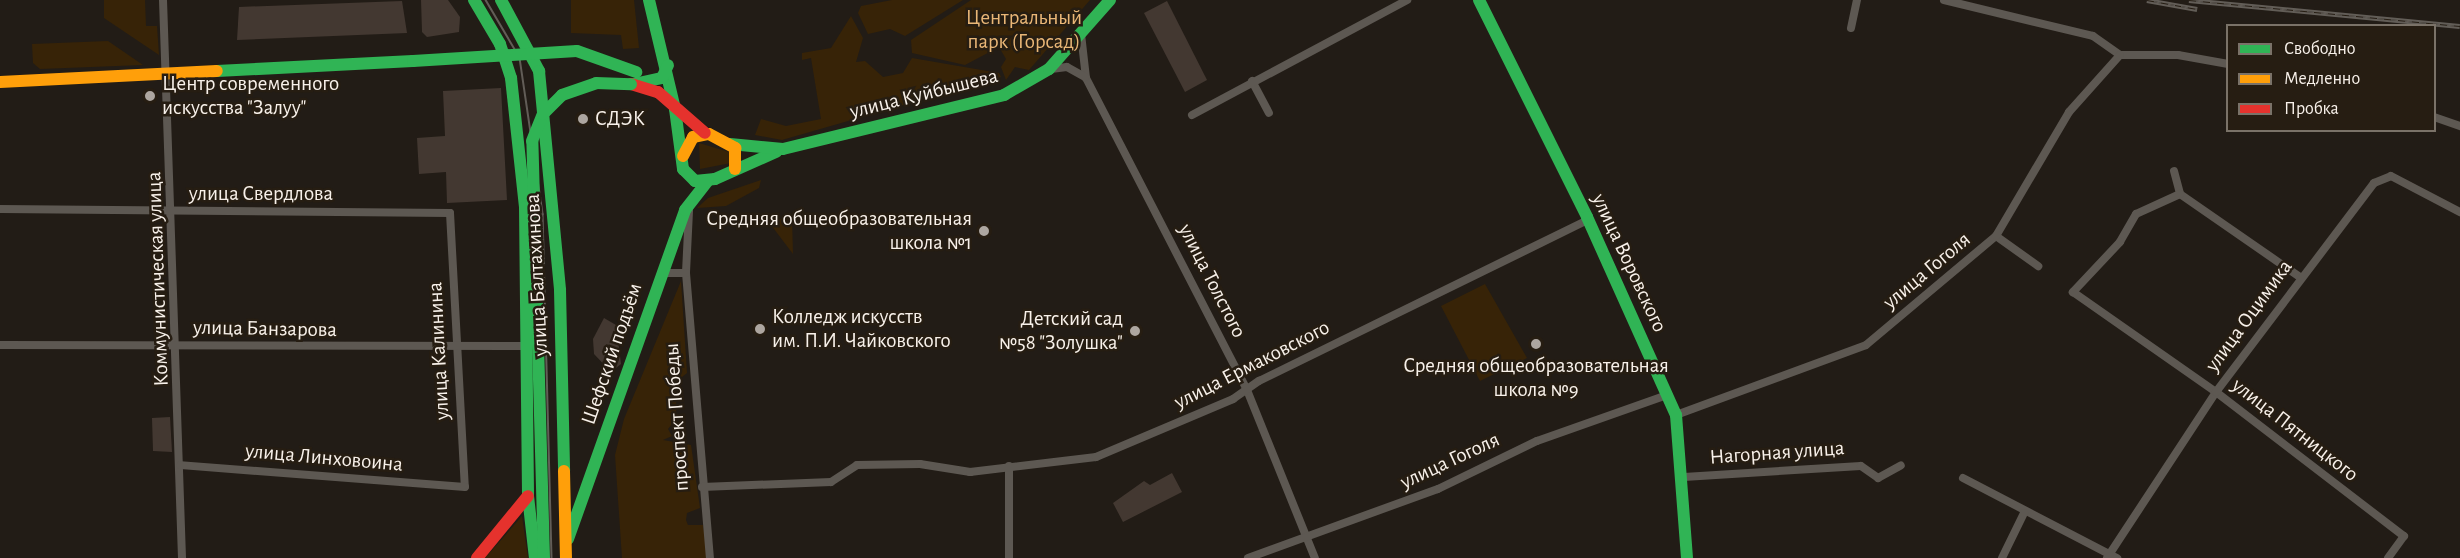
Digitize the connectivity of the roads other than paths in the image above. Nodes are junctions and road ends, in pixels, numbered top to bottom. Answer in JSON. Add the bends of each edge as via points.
{"nodes":[{"id":1,"x":164,"y":0,"type":"edge"},
{"id":2,"x":474,"y":0,"type":"edge"},
{"id":3,"x":501,"y":0,"type":"edge"},
{"id":4,"x":649,"y":0,"type":"edge"},
{"id":5,"x":1110,"y":0,"type":"edge"},
{"id":6,"x":1407,"y":0,"type":"edge"},
{"id":7,"x":1479,"y":0,"type":"edge"},
{"id":8,"x":1857,"y":0,"type":"edge"},
{"id":9,"x":1944,"y":0,"type":"edge"},
{"id":10,"x":1851,"y":28,"type":"dead end"},
{"id":11,"x":1081,"y":34,"type":"junction"},
{"id":12,"x":2120,"y":55,"type":"junction"},
{"id":13,"x":2226,"y":64,"type":"edge"},
{"id":14,"x":668,"y":65,"type":"junction"},
{"id":15,"x":1049,"y":69,"type":"junction"},
{"id":16,"x":168,"y":74,"type":"junction"},
{"id":17,"x":1086,"y":78,"type":"junction"},
{"id":18,"x":646,"y":81,"type":"junction"},
{"id":19,"x":1252,"y":81,"type":"junction"},
{"id":20,"x":0,"y":82,"type":"edge"},
{"id":21,"x":675,"y":109,"type":"junction"},
{"id":22,"x":1269,"y":113,"type":"dead end"},
{"id":23,"x":1192,"y":115,"type":"dead end"},
{"id":24,"x":2436,"y":118,"type":"edge"},
{"id":25,"x":2460,"y":126,"type":"edge"},
{"id":26,"x":705,"y":133,"type":"junction"},
{"id":27,"x":730,"y":144,"type":"junction"},
{"id":28,"x":783,"y":149,"type":"junction"},
{"id":29,"x":683,"y":156,"type":"junction"},
{"id":30,"x":735,"y":169,"type":"junction"},
{"id":31,"x":2174,"y":171,"type":"dead end"},
{"id":32,"x":708,"y":181,"type":"junction"},
{"id":33,"x":2180,"y":194,"type":"junction"},
{"id":34,"x":689,"y":201,"type":"junction"},
{"id":35,"x":0,"y":209,"type":"edge"},
{"id":36,"x":174,"y":212,"type":"junction"},
{"id":37,"x":2460,"y":212,"type":"edge"},
{"id":38,"x":450,"y":213,"type":"joint"},
{"id":39,"x":1588,"y":220,"type":"junction"},
{"id":40,"x":1996,"y":236,"type":"junction"},
{"id":41,"x":2038,"y":266,"type":"dead end"},
{"id":42,"x":661,"y":273,"type":"junction"},
{"id":43,"x":686,"y":273,"type":"junction"},
{"id":44,"x":2300,"y":276,"type":"junction"},
{"id":45,"x":0,"y":345,"type":"edge"},
{"id":46,"x":178,"y":346,"type":"junction"},
{"id":47,"x":529,"y":346,"type":"junction"},
{"id":48,"x":456,"y":349,"type":"junction"},
{"id":49,"x":1247,"y":390,"type":"junction"},
{"id":50,"x":2216,"y":392,"type":"junction"},
{"id":51,"x":1668,"y":395,"type":"junction"},
{"id":52,"x":1676,"y":415,"type":"junction"},
{"id":53,"x":182,"y":465,"type":"junction"},
{"id":54,"x":1901,"y":465,"type":"dead end"},
{"id":55,"x":1009,"y":466,"type":"junction"},
{"id":56,"x":1684,"y":477,"type":"junction"},
{"id":57,"x":1963,"y":478,"type":"dead end"},
{"id":58,"x":702,"y":487,"type":"junction"},
{"id":59,"x":465,"y":488,"type":"joint"},
{"id":60,"x":528,"y":496,"type":"junction"},
{"id":61,"x":2024,"y":513,"type":"junction"},
{"id":62,"x":1308,"y":539,"type":"junction"},
{"id":63,"x":566,"y":552,"type":"edge"},
{"id":64,"x":2111,"y":557,"type":"edge"},
{"id":65,"x":182,"y":558,"type":"edge"},
{"id":66,"x":477,"y":558,"type":"edge"},
{"id":67,"x":535,"y":558,"type":"edge"},
{"id":68,"x":544,"y":558,"type":"edge"},
{"id":69,"x":710,"y":558,"type":"edge"},
{"id":70,"x":1009,"y":558,"type":"edge"},
{"id":71,"x":1248,"y":558,"type":"edge"},
{"id":72,"x":1315,"y":558,"type":"edge"},
{"id":73,"x":1687,"y":558,"type":"edge"},
{"id":74,"x":2002,"y":558,"type":"edge"},
{"id":75,"x":2388,"y":558,"type":"edge"}],
"edges":[{"from":1,"to":16,"type":"street","name":"Коммунистическая улица"},
{"from":2,"to":47,"type":"main road","name":"улица Балтахинова","via":[[500,44],[511,78],[525,207]]},
{"from":3,"to":63,"type":"main road","name":"улица Балтахинова","via":[[539,71],[560,290]]},
{"from":4,"to":14,"type":"main road"},
{"from":5,"to":11,"type":"main road","name":"улица Куйбышева"},
{"from":6,"to":19,"type":"street"},
{"from":7,"to":39,"type":"main road","name":"улица Воровского"},
{"from":8,"to":10,"type":"street"},
{"from":9,"to":12,"type":"street","via":[[2093,36]]},
{"from":11,"to":15,"type":"main road","name":"улица Куйбышева"},
{"from":11,"to":17,"type":"street","name":"улица Толстого"},
{"from":12,"to":13,"type":"street","via":[[2178,55]]},
{"from":12,"to":40,"type":"street","name":"улица Гоголя","via":[[2069,112]]},
{"from":14,"to":18,"type":"main road"},
{"from":14,"to":21,"type":"main road"},
{"from":15,"to":17,"type":"street","via":[[1067,67]]},
{"from":15,"to":28,"type":"main road","name":"улица Куйбышева","via":[[1004,94]]},
{"from":16,"to":18,"type":"main road","bridge":true,"via":[[577,51]]},
{"from":16,"to":20,"type":"main road"},
{"from":16,"to":36,"type":"street","name":"Коммунистическая улица"},
{"from":17,"to":49,"type":"street","name":"улица Толстого"},
{"from":18,"to":21,"type":"main road","name":"улица Куйбышева"},
{"from":18,"to":68,"type":"main road","bridge":true,"via":[[596,83],[562,95],[543,114],[532,141]]},
{"from":19,"to":22,"type":"street"},
{"from":19,"to":23,"type":"street"},
{"from":21,"to":26,"type":"main road","name":"улица Куйбышева"},
{"from":21,"to":29,"type":"main road"},
{"from":24,"to":25,"type":"street"},
{"from":26,"to":27,"type":"main road","name":"улица Куйбышева"},
{"from":26,"to":29,"type":"main road","via":[[690,140]]},
{"from":27,"to":28,"type":"main road","name":"улица Куйбышева"},
{"from":27,"to":30,"type":"main road","via":[[738,155]]},
{"from":28,"to":30,"type":"main road","name":"улица Куйбышева"},
{"from":29,"to":32,"type":"main road","via":[[687,176]]},
{"from":30,"to":32,"type":"main road","name":"улица Куйбышева"},
{"from":31,"to":33,"type":"street"},
{"from":32,"to":34,"type":"main road","name":"Шефский подъём"},
{"from":33,"to":44,"type":"street"},
{"from":33,"to":50,"type":"street","name":"улица Пятницкого","via":[[2136,214],[2120,242],[2073,292]]},
{"from":34,"to":42,"type":"main road","name":"Шефский подъём"},
{"from":34,"to":43,"type":"street","name":"проспект Победы"},
{"from":35,"to":36,"type":"street","name":"улица Свердлова"},
{"from":36,"to":38,"type":"street","name":"улица Свердлова"},
{"from":36,"to":46,"type":"street","name":"Коммунистическая улица"},
{"from":37,"to":44,"type":"street","name":"улица Оцимика","via":[[2382,176]]},
{"from":38,"to":48,"type":"street","name":"улица Калинина"},
{"from":39,"to":49,"type":"street","name":"улица Ермаковского"},
{"from":39,"to":51,"type":"main road","name":"улица Воровского"},
{"from":40,"to":41,"type":"street"},
{"from":40,"to":52,"type":"street","name":"улица Гоголя","via":[[1866,345]]},
{"from":42,"to":43,"type":"street"},
{"from":42,"to":63,"type":"main road","name":"Шефский подъём"},
{"from":43,"to":58,"type":"street","name":"проспект Победы"},
{"from":44,"to":50,"type":"street","name":"улица Оцимика"},
{"from":45,"to":46,"type":"street","name":"улица Банзарова"},
{"from":46,"to":48,"type":"street","name":"улица Банзарова"},
{"from":46,"to":53,"type":"street","name":"Коммунистическая улица"},
{"from":47,"to":48,"type":"street","name":"улица Банзарова"},
{"from":47,"to":60,"type":"main road","name":"улица Балтахинова"},
{"from":48,"to":59,"type":"street","name":"улица Калинина"},
{"from":49,"to":55,"type":"street","name":"улица Ермаковского","via":[[1096,458]]},
{"from":49,"to":62,"type":"street","name":"улица Толстого"},
{"from":50,"to":64,"type":"street","name":"улица Оцимика"},
{"from":50,"to":75,"type":"street","name":"улица Пятницкого","via":[[2404,536]]},
{"from":51,"to":52,"type":"main road","name":"улица Воровского"},
{"from":51,"to":62,"type":"street","name":"улица Гоголя","via":[[1537,441],[1438,489]]},
{"from":52,"to":56,"type":"main road","name":"улица Воровского"},
{"from":53,"to":59,"type":"street","name":"улица Линховоина"},
{"from":53,"to":65,"type":"street","name":"Коммунистическая улица"},
{"from":54,"to":56,"type":"street","name":"Нагорная улица","via":[[1878,478],[1861,466]]},
{"from":55,"to":58,"type":"street","name":"улица Ермаковского","via":[[970,472],[915,464],[857,465],[831,482]]},
{"from":55,"to":70,"type":"street"},
{"from":56,"to":73,"type":"main road","name":"улица Воровского"},
{"from":57,"to":61,"type":"street"},
{"from":58,"to":69,"type":"street","name":"проспект Победы"},
{"from":60,"to":66,"type":"main road"},
{"from":60,"to":67,"type":"main road","name":"улица Балтахинова"},
{"from":61,"to":64,"type":"street"},
{"from":61,"to":74,"type":"street"},
{"from":62,"to":71,"type":"street","name":"улица Гоголя"},
{"from":62,"to":72,"type":"street","name":"улица Толстого"}]}
